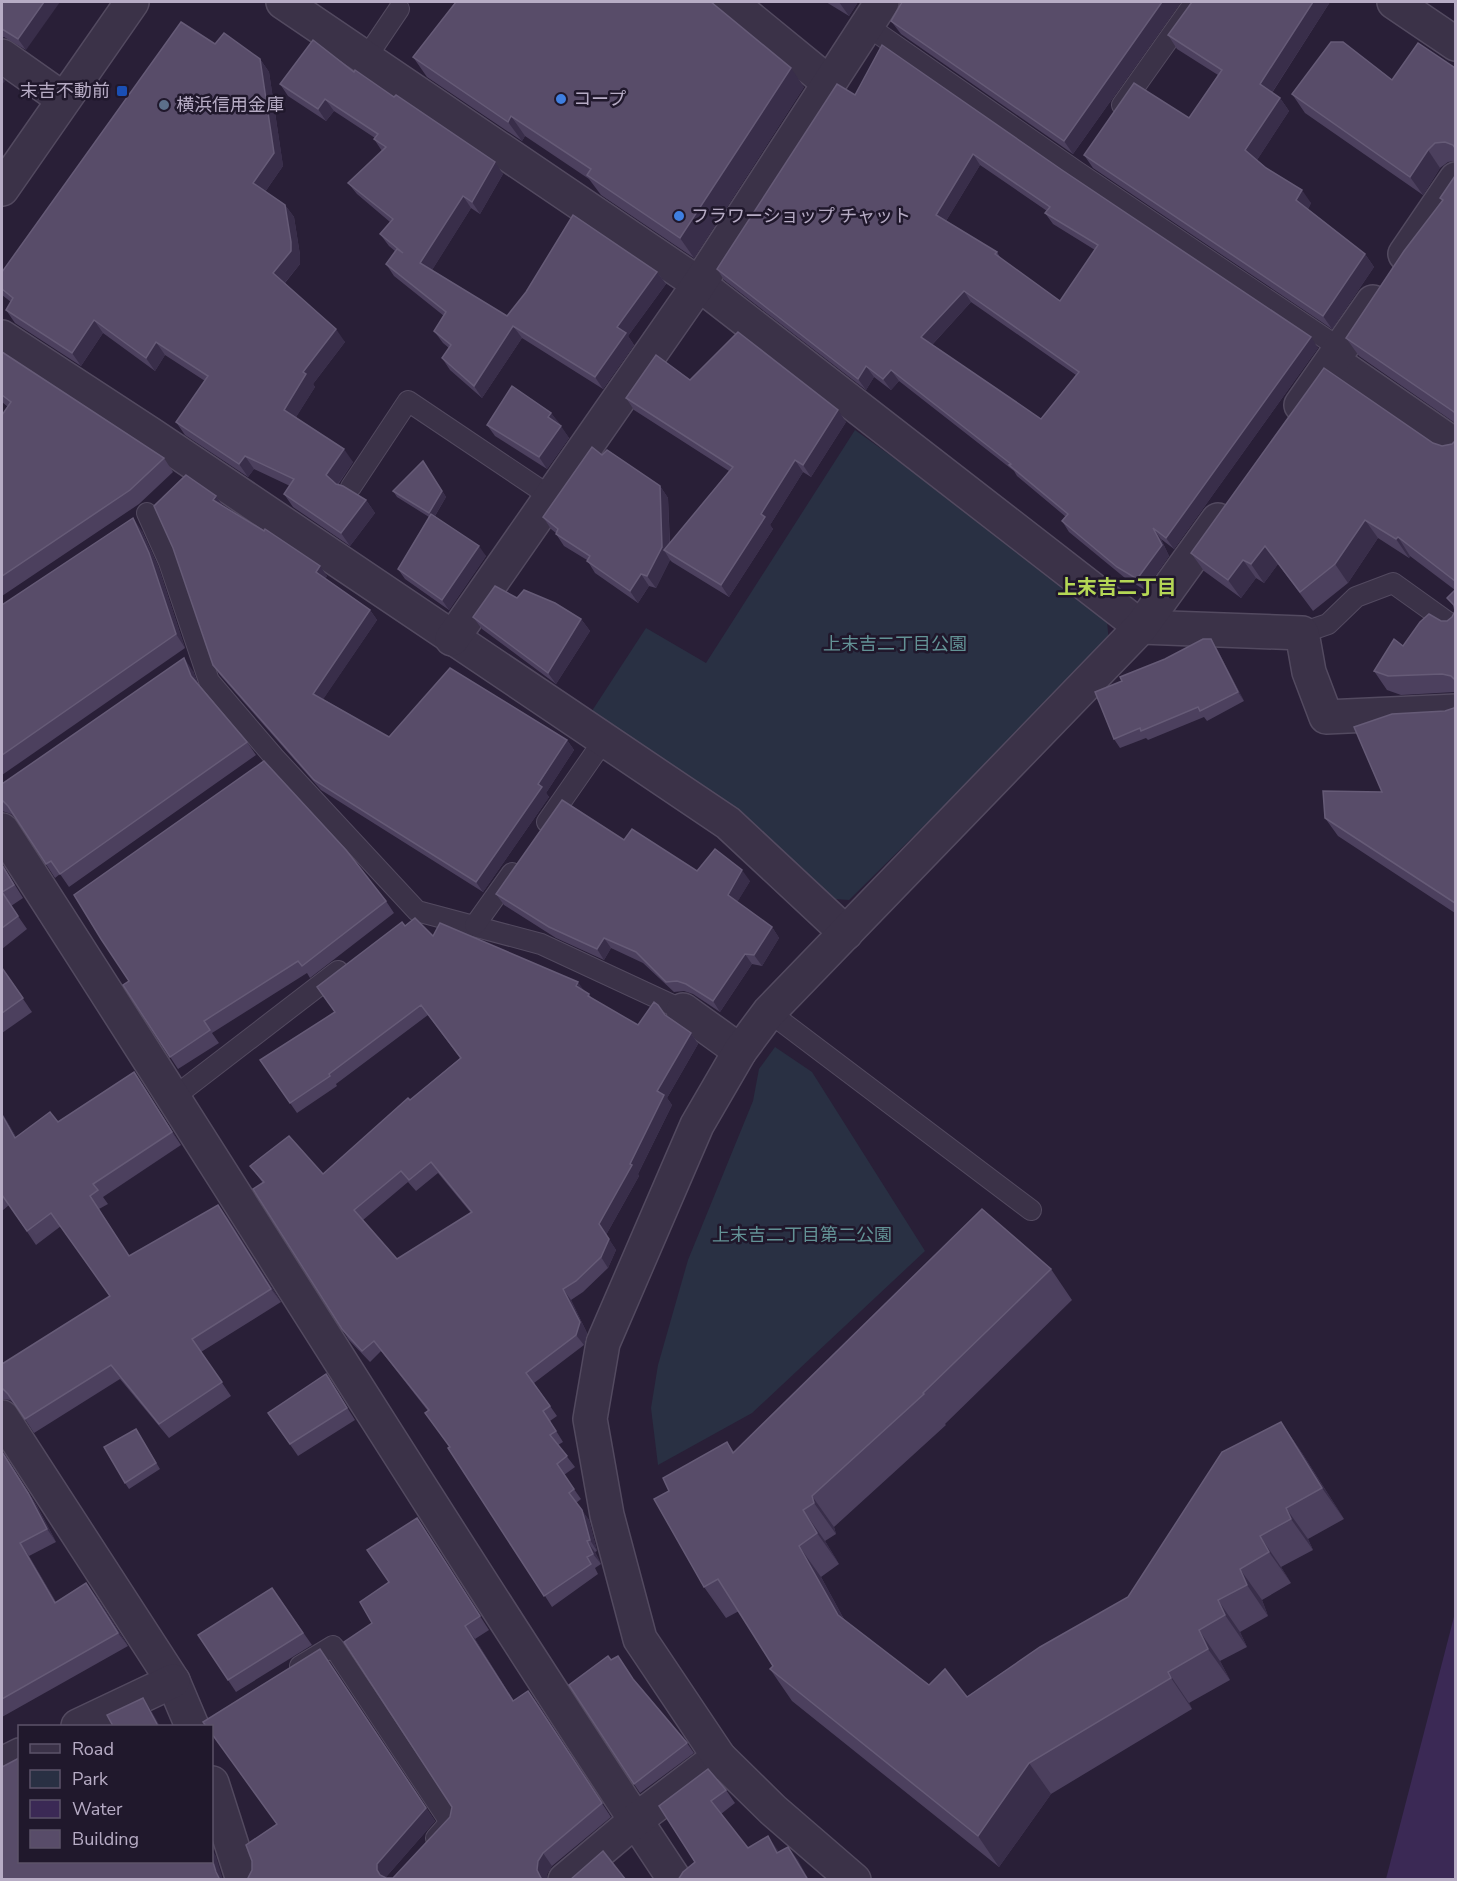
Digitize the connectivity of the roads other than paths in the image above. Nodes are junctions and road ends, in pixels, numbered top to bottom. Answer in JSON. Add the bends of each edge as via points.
{"nodes":[{"id":1,"x":132,"y":2,"type":"edge"},
{"id":2,"x":283,"y":2,"type":"edge"},
{"id":3,"x":730,"y":2,"type":"edge"},
{"id":4,"x":1195,"y":2,"type":"edge"},
{"id":5,"x":1394,"y":2,"type":"edge"},
{"id":6,"x":397,"y":4,"type":"edge"},
{"id":7,"x":874,"y":14,"type":"edge"},
{"id":8,"x":1455,"y":44,"type":"edge"},
{"id":9,"x":2,"y":56,"type":"edge"},
{"id":10,"x":366,"y":58,"type":"junction"},
{"id":11,"x":829,"y":83,"type":"junction"},
{"id":12,"x":63,"y":99,"type":"junction"},
{"id":13,"x":1109,"y":124,"type":"edge"},
{"id":14,"x":1089,"y":152,"type":"edge"},
{"id":15,"x":1076,"y":171,"type":"junction"},
{"id":16,"x":1455,"y":178,"type":"edge"},
{"id":17,"x":2,"y":189,"type":"edge"},
{"id":18,"x":699,"y":284,"type":"junction"},
{"id":19,"x":2,"y":337,"type":"edge"},
{"id":20,"x":1337,"y":355,"type":"junction"},
{"id":21,"x":1285,"y":427,"type":"edge"},
{"id":22,"x":1455,"y":446,"type":"edge"},
{"id":23,"x":351,"y":487,"type":"dead end"},
{"id":24,"x":1237,"y":494,"type":"edge"},
{"id":25,"x":163,"y":497,"type":"edge"},
{"id":26,"x":551,"y":497,"type":"junction"},
{"id":27,"x":147,"y":513,"type":"junction"},
{"id":28,"x":128,"y":527,"type":"edge"},
{"id":29,"x":1141,"y":627,"type":"junction"},
{"id":30,"x":1455,"y":627,"type":"edge"},
{"id":31,"x":1302,"y":633,"type":"junction"},
{"id":32,"x":452,"y":639,"type":"junction"},
{"id":33,"x":200,"y":652,"type":"junction"},
{"id":34,"x":181,"y":666,"type":"edge"},
{"id":35,"x":1455,"y":711,"type":"edge"},
{"id":36,"x":604,"y":740,"type":"junction"},
{"id":37,"x":274,"y":757,"type":"junction"},
{"id":38,"x":255,"y":770,"type":"edge"},
{"id":39,"x":2,"y":830,"type":"edge"},
{"id":40,"x":536,"y":837,"type":"edge"},
{"id":41,"x":523,"y":857,"type":"edge"},
{"id":42,"x":417,"y":911,"type":"junction"},
{"id":43,"x":398,"y":925,"type":"edge"},
{"id":44,"x":475,"y":925,"type":"junction"},
{"id":45,"x":846,"y":933,"type":"junction"},
{"id":46,"x":351,"y":961,"type":"edge"},
{"id":47,"x":683,"y":1010,"type":"joint"},
{"id":48,"x":770,"y":1012,"type":"junction"},
{"id":49,"x":740,"y":1051,"type":"junction"},
{"id":50,"x":174,"y":1097,"type":"junction"},
{"id":51,"x":1031,"y":1210,"type":"dead end"},
{"id":52,"x":2,"y":1417,"type":"edge"},
{"id":53,"x":283,"y":1677,"type":"edge"},
{"id":54,"x":173,"y":1681,"type":"junction"},
{"id":55,"x":203,"y":1724,"type":"edge"},
{"id":56,"x":80,"y":1725,"type":"edge"},
{"id":57,"x":18,"y":1756,"type":"edge"},
{"id":58,"x":719,"y":1757,"type":"junction"},
{"id":59,"x":2,"y":1764,"type":"edge"},
{"id":60,"x":213,"y":1786,"type":"edge"},
{"id":61,"x":636,"y":1820,"type":"junction"},
{"id":62,"x":420,"y":1855,"type":"edge"},
{"id":63,"x":243,"y":1880,"type":"edge"},
{"id":64,"x":565,"y":1880,"type":"edge"},
{"id":65,"x":675,"y":1880,"type":"edge"},
{"id":66,"x":854,"y":1880,"type":"edge"}],
"edges":[{"from":1,"to":12,"type":"street"},
{"from":2,"to":10,"type":"street"},
{"from":3,"to":11,"type":"street"},
{"from":4,"to":13,"type":"lane"},
{"from":5,"to":8,"type":"street"},
{"from":6,"to":10,"type":"lane"},
{"from":7,"to":11,"type":"street"},
{"from":7,"to":15,"type":"lane"},
{"from":9,"to":12,"type":"street"},
{"from":10,"to":18,"type":"street"},
{"from":11,"to":18,"type":"street"},
{"from":12,"to":17,"type":"street"},
{"from":14,"to":15,"type":"lane"},
{"from":15,"to":20,"type":"lane"},
{"from":16,"to":20,"type":"street"},
{"from":18,"to":26,"type":"street"},
{"from":18,"to":29,"type":"street"},
{"from":19,"to":32,"type":"street","via":[[188,474]]},
{"from":20,"to":21,"type":"street"},
{"from":20,"to":22,"type":"street"},
{"from":23,"to":26,"type":"lane","via":[[408,401]]},
{"from":24,"to":29,"type":"street"},
{"from":25,"to":27,"type":"lane"},
{"from":26,"to":32,"type":"street"},
{"from":27,"to":28,"type":"lane"},
{"from":27,"to":33,"type":"lane","via":[[169,562]]},
{"from":29,"to":31,"type":"street"},
{"from":29,"to":45,"type":"street"},
{"from":30,"to":31,"type":"lane","via":[[1393,583],[1356,597],[1328,624]]},
{"from":31,"to":35,"type":"street","via":[[1309,672],[1326,717]]},
{"from":32,"to":36,"type":"street"},
{"from":33,"to":34,"type":"lane"},
{"from":33,"to":37,"type":"lane","via":[[210,681]]},
{"from":36,"to":40,"type":"lane"},
{"from":36,"to":45,"type":"street","via":[[728,823]]},
{"from":37,"to":38,"type":"lane"},
{"from":37,"to":42,"type":"lane"},
{"from":39,"to":50,"type":"street","via":[[64,905]]},
{"from":41,"to":44,"type":"lane"},
{"from":42,"to":43,"type":"lane"},
{"from":42,"to":44,"type":"lane"},
{"from":44,"to":47,"type":"lane","via":[[541,944]]},
{"from":45,"to":48,"type":"street"},
{"from":46,"to":50,"type":"lane"},
{"from":47,"to":49,"type":"street"},
{"from":48,"to":49,"type":"street"},
{"from":48,"to":51,"type":"lane"},
{"from":49,"to":58,"type":"street","via":[[697,1125],[603,1343],[590,1419],[607,1515],[640,1639]]},
{"from":50,"to":61,"type":"street"},
{"from":52,"to":54,"type":"street"},
{"from":53,"to":62,"type":"lane","via":[[333,1646],[450,1822]]},
{"from":54,"to":55,"type":"street"},
{"from":54,"to":56,"type":"street"},
{"from":57,"to":59,"type":"street"},
{"from":58,"to":61,"type":"street"},
{"from":58,"to":66,"type":"street"},
{"from":60,"to":63,"type":"street"},
{"from":61,"to":64,"type":"street"},
{"from":61,"to":65,"type":"street"}]}
